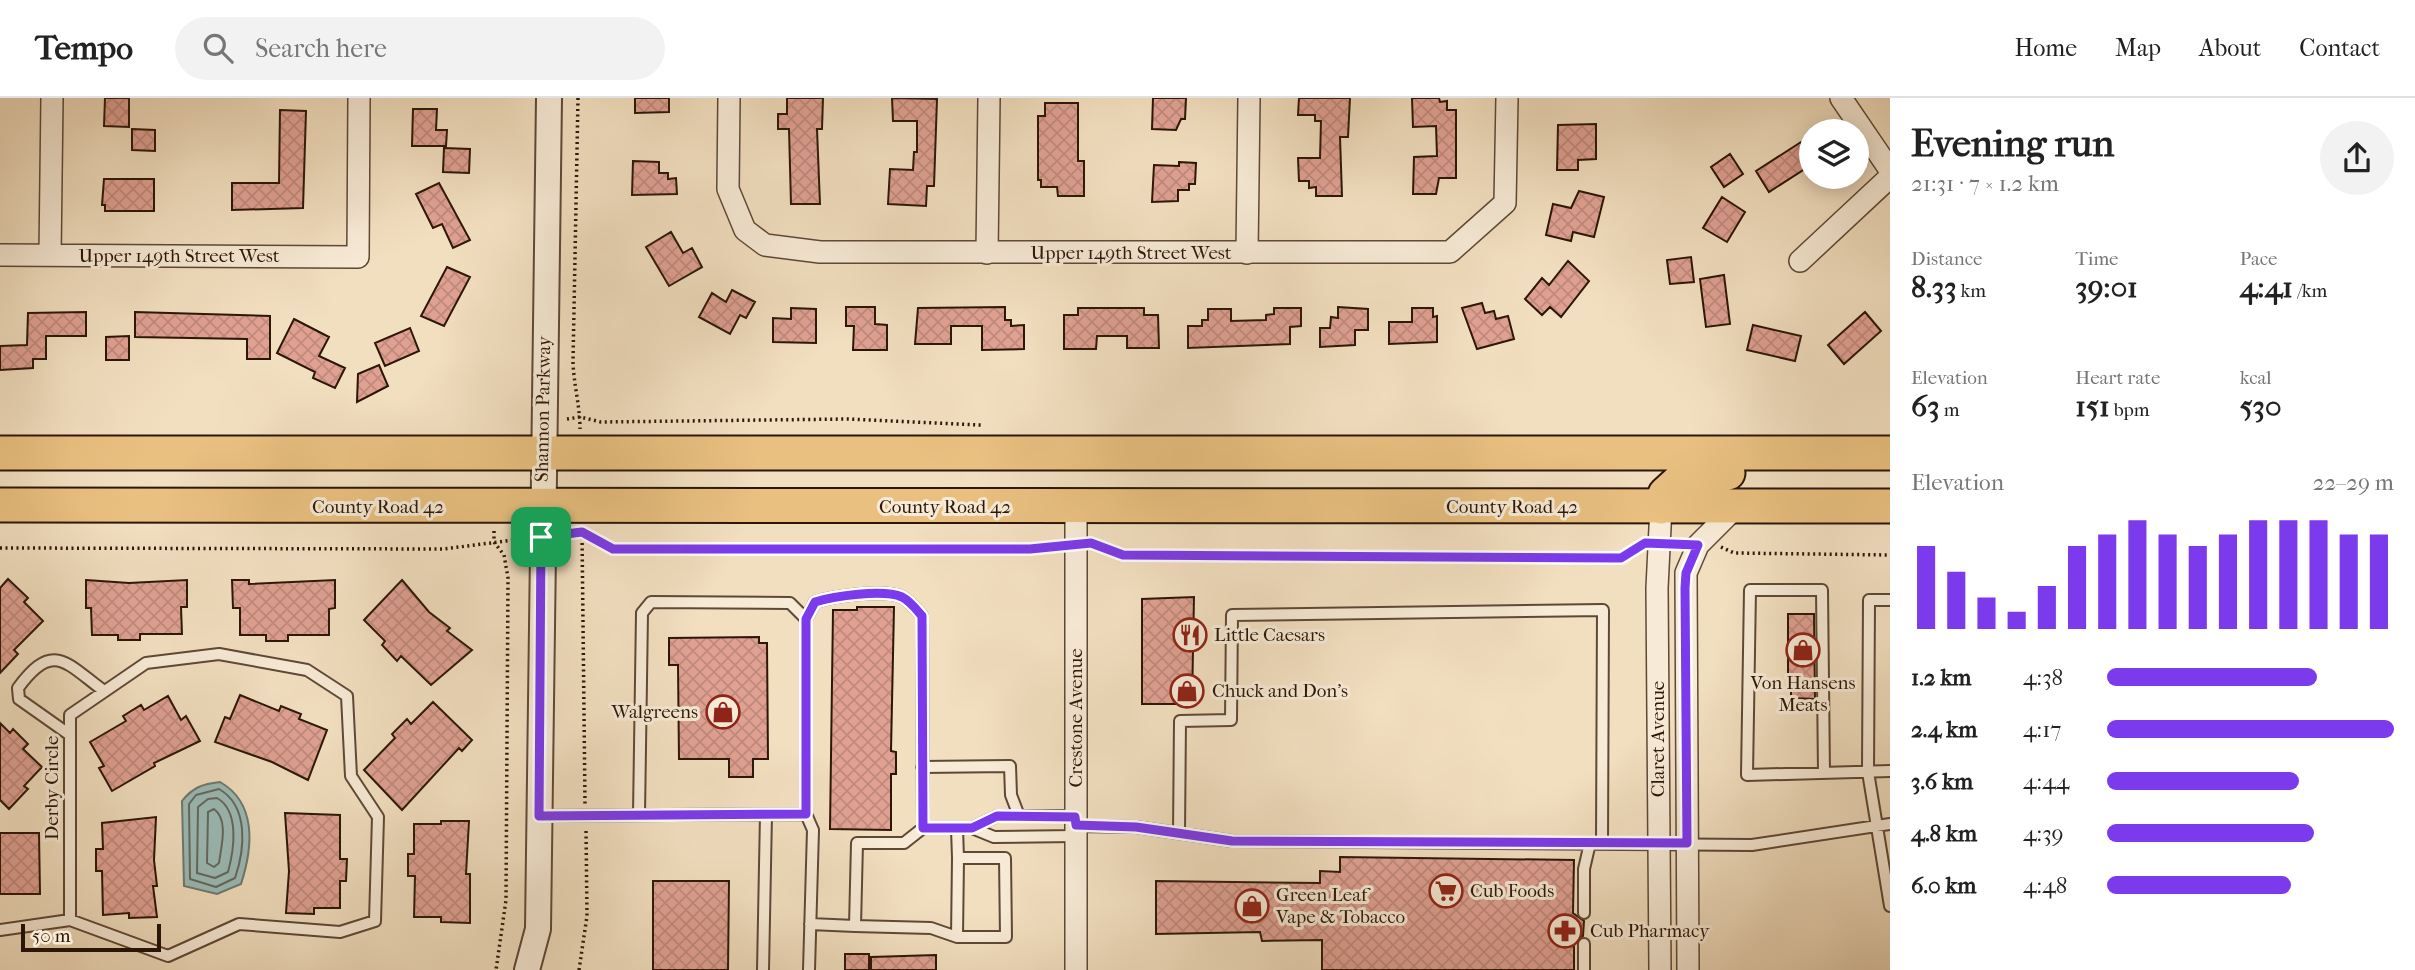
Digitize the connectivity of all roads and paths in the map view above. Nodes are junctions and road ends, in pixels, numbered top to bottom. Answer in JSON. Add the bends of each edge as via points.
{"nodes":[{"id":1,"x":52,"y":98,"type":"edge"},
{"id":2,"x":359,"y":98,"type":"edge"},
{"id":3,"x":549,"y":98,"type":"edge"},
{"id":4,"x":578,"y":98,"type":"edge"},
{"id":5,"x":729,"y":98,"type":"edge"},
{"id":6,"x":989,"y":98,"type":"edge"},
{"id":7,"x":1249,"y":98,"type":"edge"},
{"id":8,"x":1507,"y":98,"type":"edge"},
{"id":9,"x":1841,"y":98,"type":"edge"},
{"id":10,"x":1890,"y":170,"type":"edge"},
{"id":11,"x":1890,"y":177,"type":"edge"},
{"id":12,"x":987,"y":253,"type":"junction"},
{"id":13,"x":1247,"y":253,"type":"junction"},
{"id":14,"x":0,"y":255,"type":"edge"},
{"id":15,"x":50,"y":255,"type":"junction"},
{"id":16,"x":1800,"y":261,"type":"dead end"},
{"id":17,"x":580,"y":417,"type":"dead end"},
{"id":18,"x":542,"y":452,"type":"junction"},
{"id":19,"x":0,"y":453,"type":"edge"},
{"id":20,"x":1890,"y":453,"type":"edge"},
{"id":21,"x":1890,"y":474,"type":"edge"},
{"id":22,"x":0,"y":505,"type":"edge"},
{"id":23,"x":1890,"y":506,"type":"edge"},
{"id":24,"x":1076,"y":507,"type":"junction"},
{"id":25,"x":1661,"y":507,"type":"junction"},
{"id":26,"x":1736,"y":507,"type":"junction"},
{"id":27,"x":541,"y":522,"type":"junction"},
{"id":28,"x":582,"y":532,"type":"junction"},
{"id":29,"x":494,"y":541,"type":"junction"},
{"id":30,"x":1659,"y":542,"type":"junction"},
{"id":31,"x":1076,"y":543,"type":"junction"},
{"id":32,"x":1698,"y":545,"type":"junction"},
{"id":33,"x":0,"y":548,"type":"edge"},
{"id":34,"x":1890,"y":555,"type":"edge"},
{"id":35,"x":1890,"y":600,"type":"edge"},
{"id":36,"x":806,"y":619,"type":"junction"},
{"id":37,"x":104,"y":691,"type":"junction"},
{"id":38,"x":70,"y":735,"type":"junction"},
{"id":39,"x":922,"y":767,"type":"junction"},
{"id":40,"x":1890,"y":771,"type":"edge"},
{"id":41,"x":1824,"y":772,"type":"junction"},
{"id":42,"x":1868,"y":772,"type":"junction"},
{"id":43,"x":585,"y":814,"type":"junction"},
{"id":44,"x":639,"y":814,"type":"junction"},
{"id":45,"x":766,"y":814,"type":"junction"},
{"id":46,"x":806,"y":814,"type":"junction"},
{"id":47,"x":539,"y":816,"type":"junction"},
{"id":48,"x":1019,"y":816,"type":"junction"},
{"id":49,"x":1890,"y":824,"type":"edge"},
{"id":50,"x":1075,"y":826,"type":"junction"},
{"id":51,"x":1877,"y":826,"type":"junction"},
{"id":52,"x":923,"y":828,"type":"junction"},
{"id":53,"x":957,"y":828,"type":"junction"},
{"id":54,"x":972,"y":828,"type":"junction"},
{"id":55,"x":1179,"y":833,"type":"junction"},
{"id":56,"x":1590,"y":843,"type":"junction"},
{"id":57,"x":1602,"y":843,"type":"junction"},
{"id":58,"x":1658,"y":843,"type":"junction"},
{"id":59,"x":1687,"y":843,"type":"junction"},
{"id":60,"x":958,"y":858,"type":"junction"},
{"id":61,"x":1890,"y":906,"type":"edge"},
{"id":62,"x":1584,"y":913,"type":"dead end"},
{"id":63,"x":70,"y":920,"type":"junction"},
{"id":64,"x":810,"y":924,"type":"junction"},
{"id":65,"x":855,"y":926,"type":"junction"},
{"id":66,"x":0,"y":930,"type":"edge"},
{"id":67,"x":957,"y":937,"type":"junction"},
{"id":68,"x":1584,"y":944,"type":"dead end"},
{"id":69,"x":168,"y":956,"type":"junction"},
{"id":70,"x":168,"y":970,"type":"edge"},
{"id":71,"x":495,"y":970,"type":"edge"},
{"id":72,"x":527,"y":970,"type":"edge"},
{"id":73,"x":579,"y":970,"type":"edge"},
{"id":74,"x":763,"y":970,"type":"edge"},
{"id":75,"x":809,"y":970,"type":"edge"},
{"id":76,"x":1076,"y":970,"type":"edge"},
{"id":77,"x":1584,"y":970,"type":"edge"},
{"id":78,"x":1660,"y":970,"type":"edge"},
{"id":79,"x":1688,"y":970,"type":"edge"}],
"edges":[{"from":1,"to":15,"type":"street"},
{"from":2,"to":15,"type":"street","name":"Upper 149th Street West","via":[[358,257]]},
{"from":3,"to":18,"type":"street","name":"Shannon Parkway"},
{"from":4,"to":17,"type":"path","via":[[573,363]]},
{"from":5,"to":12,"type":"street","name":"Upper 149th Street West","via":[[728,189],[745,230],[765,245],[820,252]]},
{"from":6,"to":12,"type":"street"},
{"from":7,"to":13,"type":"street"},
{"from":8,"to":13,"type":"street","name":"Upper 149th Street West","via":[[1505,203],[1450,252]]},
{"from":9,"to":10,"type":"street"},
{"from":11,"to":16,"type":"street"},
{"from":12,"to":13,"type":"street","name":"Upper 149th Street West"},
{"from":14,"to":15,"type":"street","name":"Upper 149th Street West"},
{"from":18,"to":19,"type":"highway"},
{"from":18,"to":20,"type":"highway"},
{"from":18,"to":27,"type":"street","name":"Shannon Parkway"},
{"from":21,"to":25,"type":"highway","via":[[1687,474],[1665,494]]},
{"from":22,"to":27,"type":"highway","name":"County Road 42"},
{"from":23,"to":26,"type":"highway","name":"County Road 42"},
{"from":24,"to":25,"type":"highway","name":"County Road 42"},
{"from":24,"to":27,"type":"highway","name":"County Road 42"},
{"from":24,"to":31,"type":"street","name":"Crestone Avenue"},
{"from":25,"to":26,"type":"highway","name":"County Road 42"},
{"from":25,"to":30,"type":"street","name":"Claret Avenue"},
{"from":26,"to":32,"type":"street","name":"Claret Avenue"},
{"from":27,"to":28,"type":"path"},
{"from":27,"to":29,"type":"path"},
{"from":27,"to":47,"type":"street","name":"Shannon Parkway"},
{"from":28,"to":31,"type":"path","via":[[613,549],[1030,549]]},
{"from":28,"to":43,"type":"path"},
{"from":29,"to":33,"type":"path","via":[[443,549]]},
{"from":29,"to":71,"type":"path","via":[[504,555],[508,578],[506,900]]},
{"from":30,"to":31,"type":"path","via":[[1645,543],[1621,558],[1123,555],[1091,543]]},
{"from":30,"to":58,"type":"street","name":"Claret Avenue"},
{"from":31,"to":50,"type":"street","name":"Crestone Avenue"},
{"from":32,"to":34,"type":"path","via":[[1716,545],[1734,553]]},
{"from":32,"to":59,"type":"street","name":"Claret Avenue","via":[[1685,588]]},
{"from":35,"to":42,"type":"lane","via":[[1869,600]]},
{"from":36,"to":39,"type":"lane","via":[[815,602],[833,596],[900,596],[922,616]]},
{"from":36,"to":44,"type":"lane","via":[[790,603],[651,602],[642,613]]},
{"from":36,"to":46,"type":"lane"},
{"from":37,"to":38,"type":"lane","name":"Derby Circle","via":[[70,715]]},
{"from":37,"to":38,"type":"lane","via":[[55,659],[45,660],[28,675],[18,688],[19,699]]},
{"from":37,"to":69,"type":"lane","name":"Derby Circle","via":[[146,663],[219,654],[307,670],[347,696],[351,776],[378,817],[375,921],[340,932],[239,924]]},
{"from":38,"to":63,"type":"lane","name":"Derby Circle"},
{"from":39,"to":48,"type":"lane","via":[[1010,766],[1011,795]]},
{"from":39,"to":52,"type":"lane"},
{"from":40,"to":42,"type":"lane"},
{"from":41,"to":41,"type":"lane","via":[[1747,775],[1750,590],[1822,590]]},
{"from":41,"to":42,"type":"lane"},
{"from":42,"to":51,"type":"lane"},
{"from":43,"to":44,"type":"lane"},
{"from":43,"to":47,"type":"lane"},
{"from":43,"to":73,"type":"path","via":[[587,916]]},
{"from":44,"to":45,"type":"lane"},
{"from":45,"to":46,"type":"lane"},
{"from":45,"to":74,"type":"lane"},
{"from":46,"to":64,"type":"lane","via":[[813,830]]},
{"from":47,"to":72,"type":"street","name":"Shannon Parkway","via":[[538,929]]},
{"from":48,"to":50,"type":"lane"},
{"from":48,"to":54,"type":"lane","via":[[997,816]]},
{"from":49,"to":51,"type":"lane"},
{"from":50,"to":54,"type":"lane","via":[[994,837]]},
{"from":50,"to":55,"type":"lane"},
{"from":50,"to":76,"type":"street","name":"Crestone Avenue"},
{"from":51,"to":59,"type":"lane","via":[[1752,845]]},
{"from":51,"to":61,"type":"lane"},
{"from":52,"to":53,"type":"lane"},
{"from":52,"to":65,"type":"lane","via":[[904,843],[857,843]]},
{"from":53,"to":54,"type":"lane"},
{"from":53,"to":60,"type":"lane"},
{"from":55,"to":56,"type":"lane","via":[[1232,841]]},
{"from":55,"to":57,"type":"lane","via":[[1180,721],[1231,720],[1232,615],[1603,610]]},
{"from":56,"to":57,"type":"lane"},
{"from":56,"to":62,"type":"lane","via":[[1584,869]]},
{"from":57,"to":58,"type":"lane"},
{"from":58,"to":59,"type":"lane"},
{"from":58,"to":78,"type":"street","name":"Claret Avenue"},
{"from":59,"to":79,"type":"street","name":"Claret Avenue"},
{"from":60,"to":67,"type":"lane"},
{"from":60,"to":67,"type":"lane","via":[[1005,858],[1006,937]]},
{"from":63,"to":66,"type":"lane"},
{"from":63,"to":69,"type":"lane"},
{"from":64,"to":65,"type":"lane"},
{"from":64,"to":75,"type":"lane"},
{"from":65,"to":67,"type":"lane","via":[[931,928]]},
{"from":68,"to":77,"type":"lane"},
{"from":69,"to":70,"type":"lane"}]}
